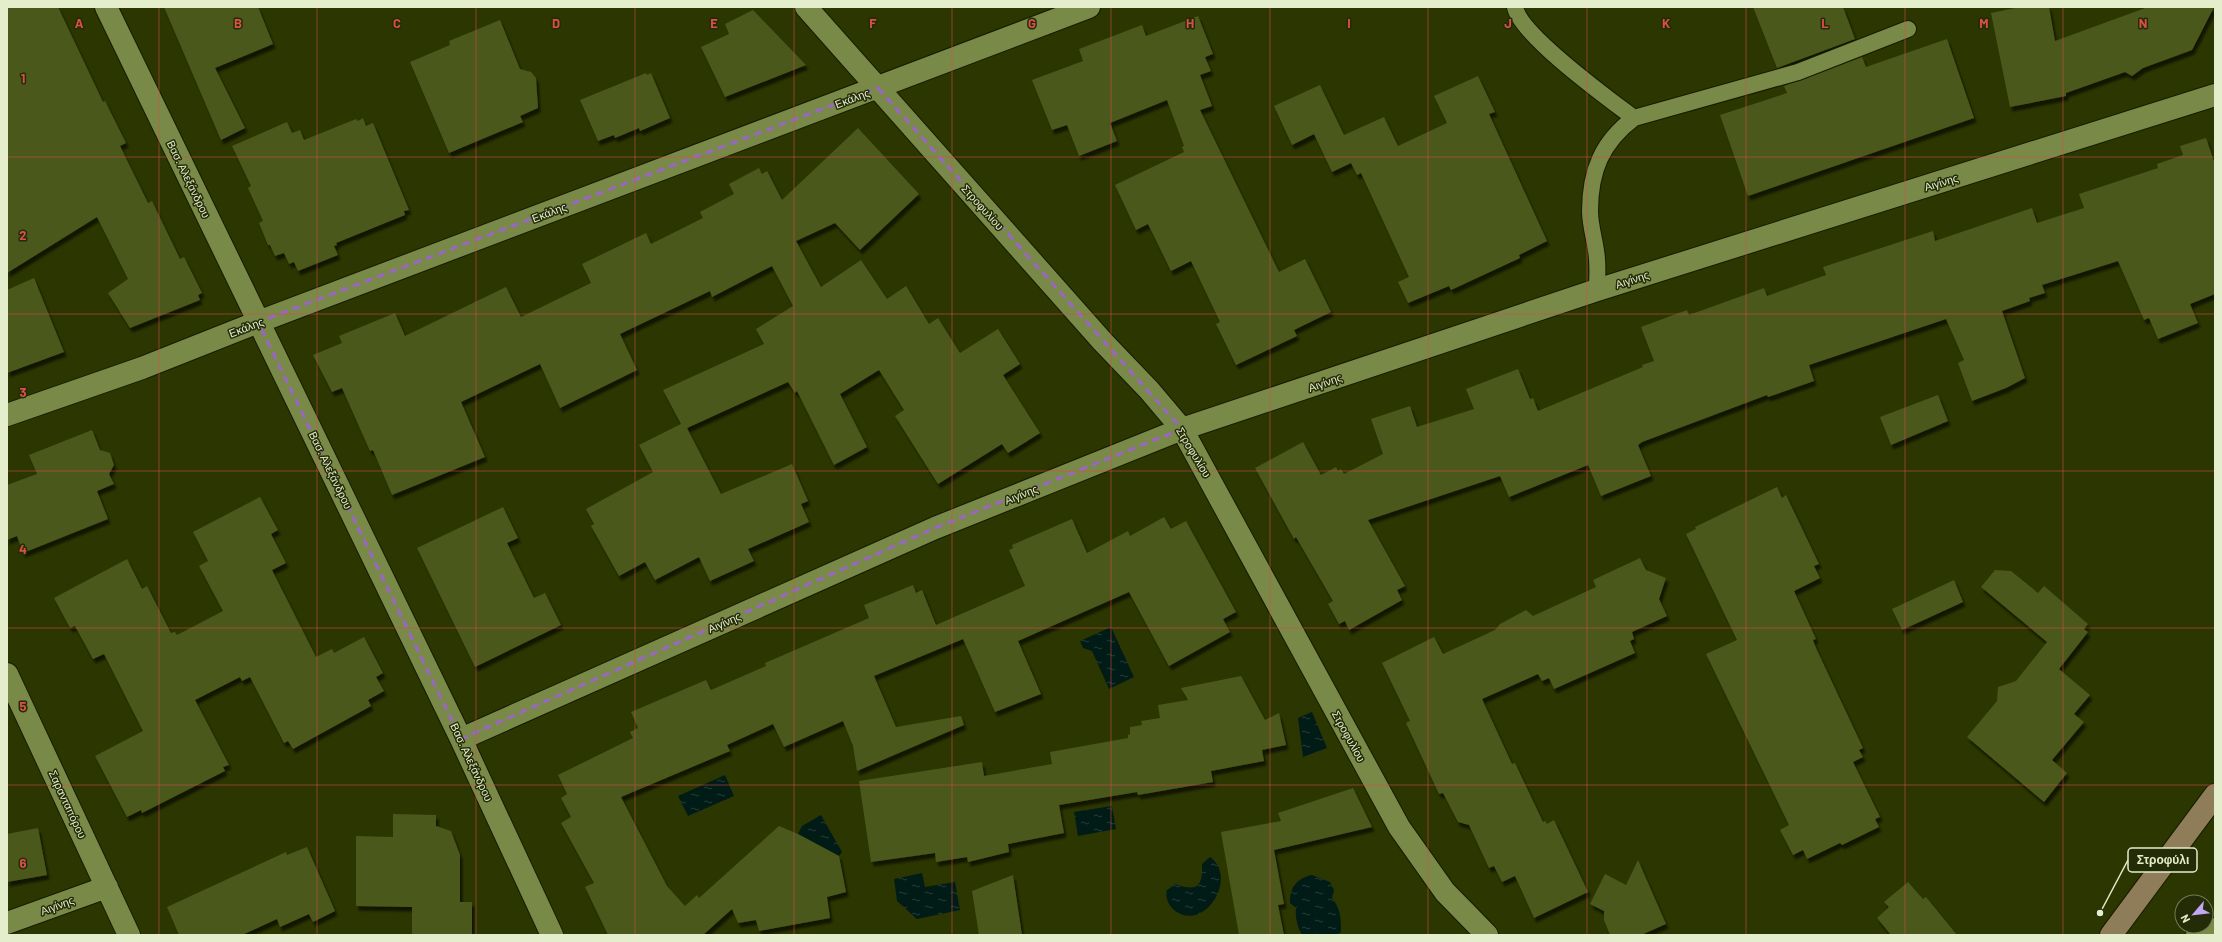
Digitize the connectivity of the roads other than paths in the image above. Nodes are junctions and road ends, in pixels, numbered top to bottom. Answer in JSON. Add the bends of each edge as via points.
{"nodes":[{"id":1,"x":106,"y":7,"type":"edge"},
{"id":2,"x":806,"y":7,"type":"edge"},
{"id":3,"x":1089,"y":7,"type":"edge"},
{"id":4,"x":1515,"y":7,"type":"edge"},
{"id":5,"x":1908,"y":29,"type":"dead end"},
{"id":6,"x":878,"y":88,"type":"junction"},
{"id":7,"x":2215,"y":95,"type":"edge"},
{"id":8,"x":1634,"y":118,"type":"junction"},
{"id":9,"x":1597,"y":290,"type":"junction"},
{"id":10,"x":258,"y":322,"type":"junction"},
{"id":11,"x":7,"y":415,"type":"edge"},
{"id":12,"x":1182,"y":429,"type":"junction"},
{"id":13,"x":7,"y":674,"type":"edge"},
{"id":14,"x":461,"y":739,"type":"junction"},
{"id":15,"x":2215,"y":795,"type":"edge"},
{"id":16,"x":107,"y":887,"type":"junction"},
{"id":17,"x":7,"y":923,"type":"edge"},
{"id":18,"x":2215,"y":929,"type":"edge"},
{"id":19,"x":129,"y":935,"type":"edge"},
{"id":20,"x":552,"y":935,"type":"edge"},
{"id":21,"x":1487,"y":935,"type":"edge"},
{"id":22,"x":2111,"y":935,"type":"edge"},
{"id":23,"x":2198,"y":935,"type":"edge"}],
"edges":[{"from":1,"to":10,"type":"street","name":"Βασ. Αλεξάνδρου"},
{"from":2,"to":6,"type":"street","name":"Στροφυλίου"},
{"from":3,"to":6,"type":"street","name":"Εκάλης"},
{"from":4,"to":8,"type":"lane","via":[[1516,14],[1543,45]]},
{"from":5,"to":8,"type":"lane","via":[[1798,72]]},
{"from":6,"to":10,"type":"street","name":"Εκάλης"},
{"from":6,"to":12,"type":"street","name":"Στροφυλίου"},
{"from":7,"to":9,"type":"street","name":"Αιγίνης"},
{"from":8,"to":9,"type":"lane","via":[[1620,129],[1604,149],[1593,176],[1590,212],[1597,260]]},
{"from":9,"to":12,"type":"street","name":"Αιγίνης"},
{"from":10,"to":11,"type":"street","name":"Εκάλης","via":[[142,368]]},
{"from":10,"to":14,"type":"street","name":"Βασ. Αλεξάνδρου"},
{"from":12,"to":14,"type":"street","name":"Αιγίνης","via":[[935,528]]},
{"from":12,"to":21,"type":"street","name":"Στροφυλίου","via":[[1399,826],[1445,892]]},
{"from":13,"to":16,"type":"street","name":"Σαρανταπόρου"},
{"from":14,"to":20,"type":"street","name":"Βασ. Αλεξάνδρου"},
{"from":15,"to":22,"type":"main road"},
{"from":16,"to":17,"type":"street","name":"Αιγίνης"},
{"from":16,"to":19,"type":"street","name":"Σαρανταπόρου"},
{"from":18,"to":23,"type":"street"}]}
